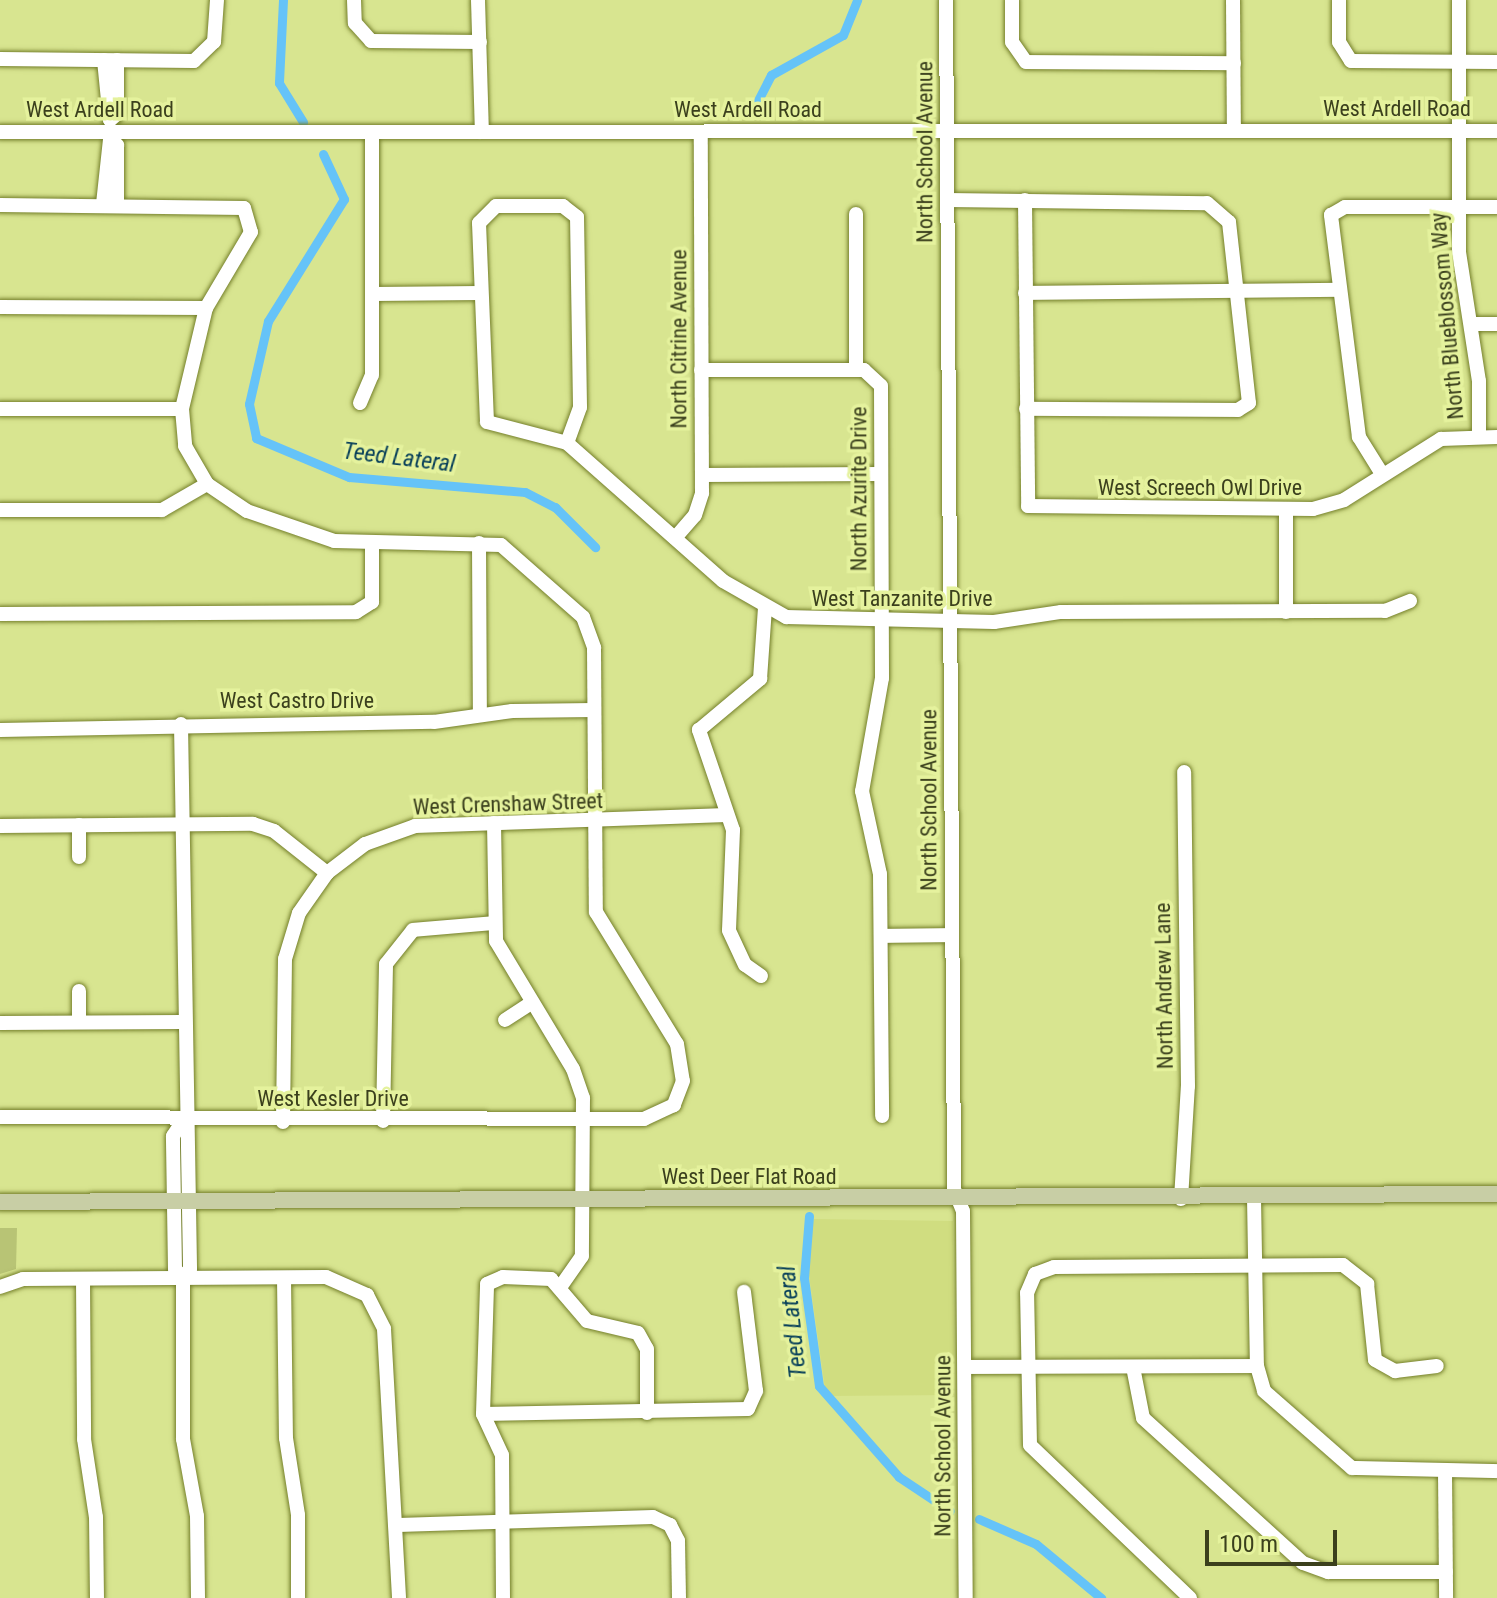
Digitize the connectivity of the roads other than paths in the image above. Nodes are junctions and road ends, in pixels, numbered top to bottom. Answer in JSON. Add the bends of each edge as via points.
{"nodes":[{"id":1,"x":217,"y":0,"type":"edge"},
{"id":2,"x":354,"y":0,"type":"edge"},
{"id":3,"x":478,"y":0,"type":"edge"},
{"id":4,"x":946,"y":0,"type":"edge"},
{"id":5,"x":1012,"y":0,"type":"edge"},
{"id":6,"x":1233,"y":0,"type":"edge"},
{"id":7,"x":1339,"y":0,"type":"edge"},
{"id":8,"x":1459,"y":0,"type":"edge"},
{"id":9,"x":480,"y":42,"type":"junction"},
{"id":10,"x":0,"y":59,"type":"edge"},
{"id":11,"x":110,"y":60,"type":"junction"},
{"id":12,"x":1459,"y":62,"type":"junction"},
{"id":13,"x":1497,"y":62,"type":"edge"},
{"id":14,"x":1234,"y":63,"type":"junction"},
{"id":15,"x":110,"y":131,"type":"junction"},
{"id":16,"x":1234,"y":131,"type":"junction"},
{"id":17,"x":1459,"y":131,"type":"junction"},
{"id":18,"x":1497,"y":131,"type":"edge"},
{"id":19,"x":0,"y":132,"type":"edge"},
{"id":20,"x":372,"y":132,"type":"junction"},
{"id":21,"x":482,"y":132,"type":"junction"},
{"id":22,"x":701,"y":132,"type":"junction"},
{"id":23,"x":947,"y":132,"type":"junction"},
{"id":24,"x":947,"y":200,"type":"junction"},
{"id":25,"x":1025,"y":200,"type":"junction"},
{"id":26,"x":110,"y":204,"type":"junction"},
{"id":27,"x":0,"y":205,"type":"edge"},
{"id":28,"x":1459,"y":207,"type":"junction"},
{"id":29,"x":1497,"y":207,"type":"edge"},
{"id":30,"x":856,"y":214,"type":"dead end"},
{"id":31,"x":1336,"y":290,"type":"junction"},
{"id":32,"x":480,"y":293,"type":"junction"},
{"id":33,"x":1025,"y":293,"type":"junction"},
{"id":34,"x":373,"y":294,"type":"junction"},
{"id":35,"x":1239,"y":295,"type":"junction"},
{"id":36,"x":0,"y":307,"type":"edge"},
{"id":37,"x":206,"y":308,"type":"junction"},
{"id":38,"x":1471,"y":324,"type":"junction"},
{"id":39,"x":1497,"y":324,"type":"edge"},
{"id":40,"x":701,"y":370,"type":"junction"},
{"id":41,"x":856,"y":370,"type":"junction"},
{"id":42,"x":360,"y":403,"type":"dead end"},
{"id":43,"x":0,"y":409,"type":"edge"},
{"id":44,"x":182,"y":409,"type":"junction"},
{"id":45,"x":1026,"y":409,"type":"junction"},
{"id":46,"x":1479,"y":437,"type":"junction"},
{"id":47,"x":1497,"y":437,"type":"edge"},
{"id":48,"x":567,"y":443,"type":"junction"},
{"id":49,"x":880,"y":474,"type":"junction"},
{"id":50,"x":1382,"y":474,"type":"junction"},
{"id":51,"x":702,"y":475,"type":"junction"},
{"id":52,"x":207,"y":484,"type":"junction"},
{"id":53,"x":0,"y":510,"type":"edge"},
{"id":54,"x":1286,"y":510,"type":"junction"},
{"id":55,"x":675,"y":538,"type":"junction"},
{"id":56,"x":479,"y":543,"type":"junction"},
{"id":57,"x":372,"y":544,"type":"junction"},
{"id":58,"x":1410,"y":601,"type":"dead end"},
{"id":59,"x":765,"y":607,"type":"junction"},
{"id":60,"x":1286,"y":612,"type":"junction"},
{"id":61,"x":0,"y":614,"type":"edge"},
{"id":62,"x":882,"y":623,"type":"junction"},
{"id":63,"x":950,"y":623,"type":"junction"},
{"id":64,"x":594,"y":710,"type":"junction"},
{"id":65,"x":480,"y":715,"type":"junction"},
{"id":66,"x":181,"y":724,"type":"junction"},
{"id":67,"x":0,"y":730,"type":"edge"},
{"id":68,"x":1184,"y":772,"type":"dead end"},
{"id":69,"x":727,"y":815,"type":"junction"},
{"id":70,"x":494,"y":823,"type":"junction"},
{"id":71,"x":595,"y":823,"type":"junction"},
{"id":72,"x":181,"y":824,"type":"junction"},
{"id":73,"x":79,"y":825,"type":"junction"},
{"id":74,"x":0,"y":826,"type":"edge"},
{"id":75,"x":79,"y":857,"type":"dead end"},
{"id":76,"x":327,"y":873,"type":"junction"},
{"id":77,"x":495,"y":923,"type":"junction"},
{"id":78,"x":952,"y":935,"type":"junction"},
{"id":79,"x":881,"y":936,"type":"junction"},
{"id":80,"x":761,"y":976,"type":"dead end"},
{"id":81,"x":79,"y":991,"type":"dead end"},
{"id":82,"x":531,"y":1003,"type":"junction"},
{"id":83,"x":505,"y":1020,"type":"dead end"},
{"id":84,"x":79,"y":1022,"type":"junction"},
{"id":85,"x":182,"y":1022,"type":"junction"},
{"id":86,"x":0,"y":1023,"type":"edge"},
{"id":87,"x":882,"y":1116,"type":"dead end"},
{"id":88,"x":0,"y":1117,"type":"edge"},
{"id":89,"x":583,"y":1120,"type":"junction"},
{"id":90,"x":383,"y":1121,"type":"junction"},
{"id":91,"x":182,"y":1122,"type":"junction"},
{"id":92,"x":283,"y":1122,"type":"junction"},
{"id":93,"x":1497,"y":1194,"type":"edge"},
{"id":94,"x":1254,"y":1198,"type":"junction"},
{"id":95,"x":583,"y":1199,"type":"junction"},
{"id":96,"x":1181,"y":1199,"type":"junction"},
{"id":97,"x":959,"y":1200,"type":"junction"},
{"id":98,"x":182,"y":1201,"type":"junction"},
{"id":99,"x":0,"y":1202,"type":"edge"},
{"id":100,"x":1256,"y":1266,"type":"junction"},
{"id":101,"x":183,"y":1278,"type":"junction"},
{"id":102,"x":284,"y":1278,"type":"junction"},
{"id":103,"x":83,"y":1279,"type":"junction"},
{"id":104,"x":0,"y":1287,"type":"edge"},
{"id":105,"x":560,"y":1288,"type":"junction"},
{"id":106,"x":744,"y":1292,"type":"dead end"},
{"id":107,"x":1257,"y":1366,"type":"junction"},
{"id":108,"x":1437,"y":1366,"type":"dead end"},
{"id":109,"x":965,"y":1367,"type":"junction"},
{"id":110,"x":1027,"y":1367,"type":"junction"},
{"id":111,"x":1133,"y":1367,"type":"junction"},
{"id":112,"x":647,"y":1413,"type":"junction"},
{"id":113,"x":483,"y":1414,"type":"junction"},
{"id":114,"x":1445,"y":1471,"type":"junction"},
{"id":115,"x":1497,"y":1471,"type":"edge"},
{"id":116,"x":503,"y":1524,"type":"junction"},
{"id":117,"x":398,"y":1525,"type":"junction"},
{"id":118,"x":1446,"y":1572,"type":"junction"},
{"id":119,"x":97,"y":1598,"type":"edge"},
{"id":120,"x":198,"y":1598,"type":"edge"},
{"id":121,"x":298,"y":1598,"type":"edge"},
{"id":122,"x":399,"y":1598,"type":"edge"},
{"id":123,"x":503,"y":1598,"type":"edge"},
{"id":124,"x":679,"y":1598,"type":"edge"},
{"id":125,"x":966,"y":1598,"type":"edge"},
{"id":126,"x":1190,"y":1598,"type":"edge"},
{"id":127,"x":1446,"y":1598,"type":"edge"}],
"edges":[{"from":1,"to":11,"type":"street","via":[[208,52],[194,61]]},
{"from":2,"to":9,"type":"street","via":[[361,33],[382,44]]},
{"from":3,"to":9,"type":"street"},
{"from":4,"to":23,"type":"street","name":"North School Avenue"},
{"from":5,"to":14,"type":"street","via":[[1018,57],[1034,63]]},
{"from":6,"to":14,"type":"street"},
{"from":7,"to":12,"type":"street","via":[[1344,57]]},
{"from":8,"to":12,"type":"street","name":"North Blueblossom Way"},
{"from":9,"to":21,"type":"street"},
{"from":10,"to":11,"type":"street"},
{"from":11,"to":15,"type":"street","via":[[117,114]]},
{"from":12,"to":13,"type":"street"},
{"from":12,"to":17,"type":"street","name":"North Blueblossom Way"},
{"from":14,"to":16,"type":"street"},
{"from":15,"to":19,"type":"street","name":"West Ardell Road"},
{"from":15,"to":20,"type":"street","name":"West Ardell Road"},
{"from":15,"to":26,"type":"street","via":[[117,145]]},
{"from":16,"to":17,"type":"street","name":"West Ardell Road"},
{"from":16,"to":23,"type":"street","name":"West Ardell Road"},
{"from":17,"to":18,"type":"street","name":"West Ardell Road"},
{"from":17,"to":28,"type":"street","name":"North Blueblossom Way"},
{"from":20,"to":21,"type":"street","name":"West Ardell Road"},
{"from":20,"to":34,"type":"street"},
{"from":21,"to":22,"type":"street","name":"West Ardell Road"},
{"from":22,"to":23,"type":"street","name":"West Ardell Road"},
{"from":22,"to":40,"type":"street","name":"North Citrine Avenue"},
{"from":23,"to":24,"type":"street","name":"North School Avenue"},
{"from":24,"to":25,"type":"street"},
{"from":24,"to":63,"type":"street","name":"North School Avenue"},
{"from":25,"to":33,"type":"street"},
{"from":25,"to":35,"type":"street","via":[[1207,203],[1221,210]]},
{"from":26,"to":27,"type":"street"},
{"from":26,"to":37,"type":"street","via":[[233,204],[249,214],[251,232]]},
{"from":28,"to":29,"type":"street"},
{"from":28,"to":31,"type":"street","via":[[1345,207],[1331,215]]},
{"from":28,"to":38,"type":"street","name":"North Blueblossom Way"},
{"from":30,"to":41,"type":"street"},
{"from":31,"to":35,"type":"street"},
{"from":31,"to":50,"type":"street","via":[[1359,437]]},
{"from":32,"to":34,"type":"street"},
{"from":32,"to":48,"type":"street","name":"West Tanzanite Drive","via":[[487,422]]},
{"from":32,"to":48,"type":"street","via":[[484,211],[550,206],[575,212],[580,407]]},
{"from":33,"to":35,"type":"street"},
{"from":33,"to":45,"type":"street"},
{"from":34,"to":42,"type":"street","via":[[372,375]]},
{"from":35,"to":45,"type":"street","via":[[1249,403],[1238,410]]},
{"from":36,"to":37,"type":"street"},
{"from":37,"to":44,"type":"street"},
{"from":38,"to":39,"type":"street"},
{"from":38,"to":46,"type":"street","name":"North Blueblossom Way"},
{"from":40,"to":41,"type":"street"},
{"from":40,"to":51,"type":"street","name":"North Citrine Avenue"},
{"from":41,"to":49,"type":"street","name":"North Azurite Drive","via":[[874,373]]},
{"from":43,"to":44,"type":"street"},
{"from":44,"to":52,"type":"street","via":[[185,446]]},
{"from":45,"to":54,"type":"street","name":"West Screech Owl Drive","via":[[1028,506]]},
{"from":46,"to":47,"type":"street","name":"West Screech Owl Drive"},
{"from":46,"to":50,"type":"street","name":"West Screech Owl Drive","via":[[1441,439]]},
{"from":48,"to":55,"type":"street","name":"West Tanzanite Drive"},
{"from":49,"to":51,"type":"street"},
{"from":49,"to":62,"type":"street","name":"North Azurite Drive"},
{"from":50,"to":54,"type":"street","name":"West Screech Owl Drive","via":[[1330,507]]},
{"from":51,"to":55,"type":"street","name":"North Citrine Avenue","via":[[700,505]]},
{"from":52,"to":53,"type":"street","via":[[162,510]]},
{"from":52,"to":57,"type":"street","via":[[247,511],[334,541]]},
{"from":54,"to":60,"type":"street"},
{"from":55,"to":59,"type":"street","name":"West Tanzanite Drive"},
{"from":56,"to":57,"type":"street"},
{"from":56,"to":64,"type":"street","via":[[520,554],[583,617],[594,648]]},
{"from":56,"to":65,"type":"street"},
{"from":57,"to":61,"type":"street","via":[[369,607]]},
{"from":58,"to":60,"type":"street","name":"West Tanzanite Drive","via":[[1385,611]]},
{"from":59,"to":62,"type":"street","name":"West Tanzanite Drive","via":[[813,623]]},
{"from":59,"to":69,"type":"street","via":[[760,679],[699,730]]},
{"from":60,"to":63,"type":"street","name":"West Tanzanite Drive","via":[[1061,612]]},
{"from":62,"to":63,"type":"street","name":"West Tanzanite Drive"},
{"from":62,"to":79,"type":"street","name":"North Azurite Drive","via":[[878,713],[862,791],[878,855]]},
{"from":63,"to":78,"type":"street","name":"North School Avenue"},
{"from":64,"to":65,"type":"street","name":"West Castro Drive"},
{"from":64,"to":71,"type":"street"},
{"from":65,"to":66,"type":"street","name":"West Castro Drive","via":[[434,722]]},
{"from":66,"to":67,"type":"street","name":"West Castro Drive"},
{"from":66,"to":72,"type":"street"},
{"from":68,"to":96,"type":"street","name":"North Andrew Lane","via":[[1188,1086]]},
{"from":69,"to":71,"type":"street","name":"West Crenshaw Street"},
{"from":69,"to":80,"type":"street","via":[[734,839],[729,930],[745,965]]},
{"from":70,"to":71,"type":"street","name":"West Crenshaw Street"},
{"from":70,"to":76,"type":"street","name":"West Crenshaw Street","via":[[396,830]]},
{"from":70,"to":77,"type":"street"},
{"from":71,"to":89,"type":"street","name":"West Kesler Drive","via":[[600,925],[681,1054],[681,1091],[666,1112]]},
{"from":72,"to":73,"type":"street"},
{"from":72,"to":76,"type":"street","via":[[274,831]]},
{"from":72,"to":85,"type":"street"},
{"from":73,"to":74,"type":"street"},
{"from":73,"to":75,"type":"street"},
{"from":76,"to":92,"type":"street","via":[[299,913],[285,959]]},
{"from":77,"to":82,"type":"street","via":[[501,956]]},
{"from":77,"to":90,"type":"street","via":[[427,926],[401,939],[383,976]]},
{"from":78,"to":79,"type":"street"},
{"from":78,"to":97,"type":"street","name":"North School Avenue"},
{"from":79,"to":87,"type":"street","name":"North Azurite Drive"},
{"from":81,"to":84,"type":"street"},
{"from":82,"to":83,"type":"street"},
{"from":82,"to":89,"type":"street","via":[[580,1083]]},
{"from":84,"to":85,"type":"street"},
{"from":84,"to":86,"type":"street"},
{"from":85,"to":91,"type":"street"},
{"from":88,"to":91,"type":"street","name":"West Kesler Drive"},
{"from":89,"to":90,"type":"street","name":"West Kesler Drive"},
{"from":89,"to":95,"type":"street"},
{"from":90,"to":92,"type":"street","name":"West Kesler Drive"},
{"from":91,"to":92,"type":"street","name":"West Kesler Drive"},
{"from":91,"to":98,"type":"street","via":[[189,1135]]},
{"from":93,"to":94,"type":"main road","name":"West Deer Flat Road"},
{"from":94,"to":96,"type":"main road","name":"West Deer Flat Road"},
{"from":94,"to":100,"type":"street"},
{"from":95,"to":97,"type":"main road","name":"West Deer Flat Road"},
{"from":95,"to":98,"type":"main road","name":"West Deer Flat Road"},
{"from":95,"to":105,"type":"street","via":[[582,1256]]},
{"from":96,"to":97,"type":"main road","name":"West Deer Flat Road"},
{"from":97,"to":109,"type":"street","name":"North School Avenue"},
{"from":98,"to":99,"type":"main road","name":"West Deer Flat Road"},
{"from":98,"to":101,"type":"street","via":[[190,1269]]},
{"from":100,"to":107,"type":"street"},
{"from":100,"to":108,"type":"street","via":[[1359,1271],[1367,1284],[1375,1360],[1395,1371]]},
{"from":100,"to":110,"type":"street","via":[[1054,1267],[1035,1274],[1027,1293]]},
{"from":101,"to":102,"type":"street"},
{"from":101,"to":103,"type":"street"},
{"from":101,"to":120,"type":"street","via":[[183,1439],[197,1516]]},
{"from":102,"to":117,"type":"street","via":[[337,1279],[367,1295],[384,1329],[386,1438]]},
{"from":102,"to":121,"type":"street","via":[[286,1438],[298,1515]]},
{"from":103,"to":104,"type":"street","via":[[23,1279]]},
{"from":103,"to":119,"type":"street","via":[[84,1439],[96,1517]]},
{"from":105,"to":112,"type":"street","via":[[596,1326],[638,1333],[647,1349]]},
{"from":105,"to":113,"type":"street","via":[[541,1277],[487,1284]]},
{"from":106,"to":112,"type":"street","via":[[756,1391],[751,1405],[738,1413]]},
{"from":107,"to":111,"type":"street"},
{"from":107,"to":114,"type":"street","via":[[1264,1391],[1352,1468]]},
{"from":109,"to":110,"type":"street"},
{"from":109,"to":125,"type":"street","name":"North School Avenue"},
{"from":110,"to":111,"type":"street"},
{"from":110,"to":126,"type":"street","via":[[1033,1452]]},
{"from":111,"to":118,"type":"street","via":[[1143,1418],[1303,1563],[1328,1572]]},
{"from":112,"to":113,"type":"street"},
{"from":113,"to":116,"type":"street","via":[[502,1455]]},
{"from":114,"to":115,"type":"street"},
{"from":114,"to":118,"type":"street"},
{"from":116,"to":117,"type":"street"},
{"from":116,"to":123,"type":"street"},
{"from":116,"to":124,"type":"street","via":[[653,1517],[670,1525],[678,1541]]},
{"from":117,"to":122,"type":"street"},
{"from":118,"to":127,"type":"street"}]}
